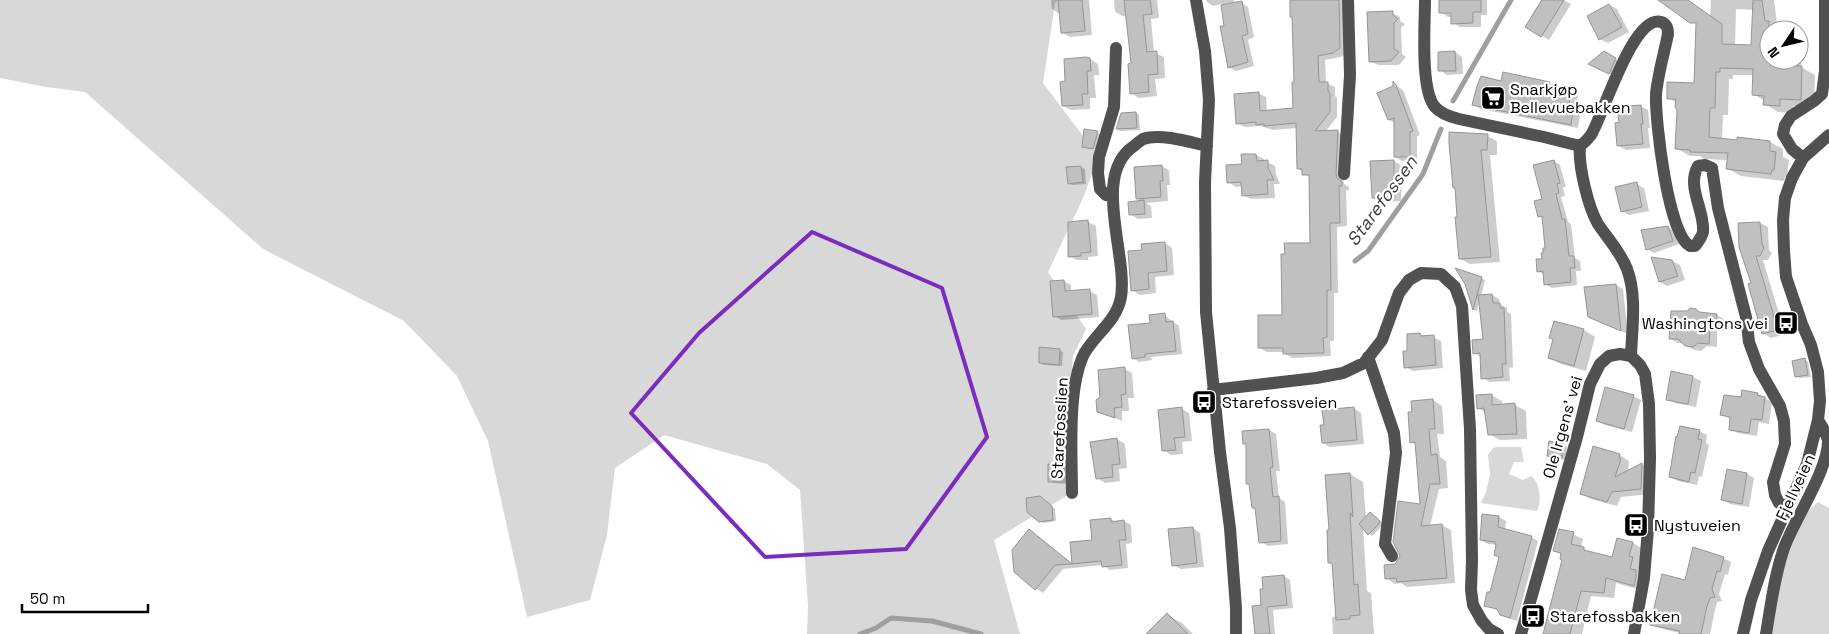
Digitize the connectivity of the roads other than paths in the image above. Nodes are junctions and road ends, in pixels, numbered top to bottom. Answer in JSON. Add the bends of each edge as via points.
{"nodes":[{"id":1,"x":1196,"y":0,"type":"edge"},
{"id":2,"x":1348,"y":0,"type":"edge"},
{"id":3,"x":1425,"y":0,"type":"edge"},
{"id":4,"x":1825,"y":0,"type":"edge"},
{"id":5,"x":1116,"y":48,"type":"dead end"},
{"id":6,"x":1829,"y":134,"type":"edge"},
{"id":7,"x":1207,"y":146,"type":"junction"},
{"id":8,"x":1580,"y":146,"type":"junction"},
{"id":9,"x":1803,"y":158,"type":"junction"},
{"id":10,"x":1344,"y":174,"type":"dead end"},
{"id":11,"x":1113,"y":197,"type":"junction"},
{"id":12,"x":1630,"y":356,"type":"junction"},
{"id":13,"x":1368,"y":357,"type":"junction"},
{"id":14,"x":1213,"y":390,"type":"junction"},
{"id":15,"x":1818,"y":420,"type":"junction"},
{"id":16,"x":1072,"y":493,"type":"dead end"},
{"id":17,"x":1788,"y":508,"type":"junction"},
{"id":18,"x":1392,"y":556,"type":"dead end"},
{"id":19,"x":1236,"y":634,"type":"edge"},
{"id":20,"x":1498,"y":634,"type":"edge"},
{"id":21,"x":1520,"y":634,"type":"edge"},
{"id":22,"x":1634,"y":634,"type":"edge"},
{"id":23,"x":1743,"y":634,"type":"edge"},
{"id":24,"x":1766,"y":634,"type":"edge"}],
"edges":[{"from":1,"to":7,"type":"street","via":[[1208,77]]},
{"from":2,"to":10,"type":"street","via":[[1350,67]]},
{"from":3,"to":8,"type":"street","via":[[1425,78],[1434,107],[1459,119]]},
{"from":4,"to":9,"type":"street","via":[[1822,94],[1791,116],[1783,134],[1792,149]]},
{"from":5,"to":11,"type":"street","via":[[1114,107],[1099,157],[1098,173],[1100,189]]},
{"from":6,"to":9,"type":"street","name":"Fjellveien"},
{"from":7,"to":11,"type":"street","name":"Starefosslien","via":[[1162,138],[1143,139],[1127,150],[1117,164]]},
{"from":7,"to":14,"type":"street","via":[[1205,292]]},
{"from":8,"to":12,"type":"street","via":[[1579,158],[1591,209],[1621,255],[1632,285]]},
{"from":8,"to":17,"type":"street","via":[[1591,135],[1637,37],[1650,23],[1663,22],[1668,27],[1668,34],[1658,77],[1656,114],[1668,196],[1682,241],[1695,246],[1703,234],[1695,172],[1698,166],[1712,168],[1749,342],[1784,421],[1784,444],[1773,482],[1779,503]]},
{"from":9,"to":15,"type":"street","name":"Fjellveien","via":[[1785,198],[1784,251],[1786,277],[1818,372]]},
{"from":11,"to":16,"type":"street","name":"Starefosslien","via":[[1121,297],[1112,319],[1084,354],[1078,371],[1073,403]]},
{"from":12,"to":21,"type":"street","name":"Ole Irgens' vei","via":[[1609,356],[1593,377]]},
{"from":12,"to":22,"type":"street","via":[[1644,374],[1649,404],[1650,458],[1644,578]]},
{"from":13,"to":14,"type":"street","via":[[1343,373]]},
{"from":13,"to":18,"type":"street","via":[[1394,433],[1396,454],[1385,544]]},
{"from":13,"to":20,"type":"street","via":[[1382,340],[1399,293],[1408,280],[1421,273],[1441,274],[1455,287],[1462,306],[1470,429],[1472,597],[1482,620]]},
{"from":14,"to":19,"type":"street","via":[[1231,537]]},
{"from":15,"to":17,"type":"street","via":[[1808,464]]},
{"from":15,"to":24,"type":"street","name":"Fjellveien","via":[[1828,440],[1828,457],[1785,547],[1774,584]]},
{"from":17,"to":23,"type":"street","via":[[1759,576]]}]}
